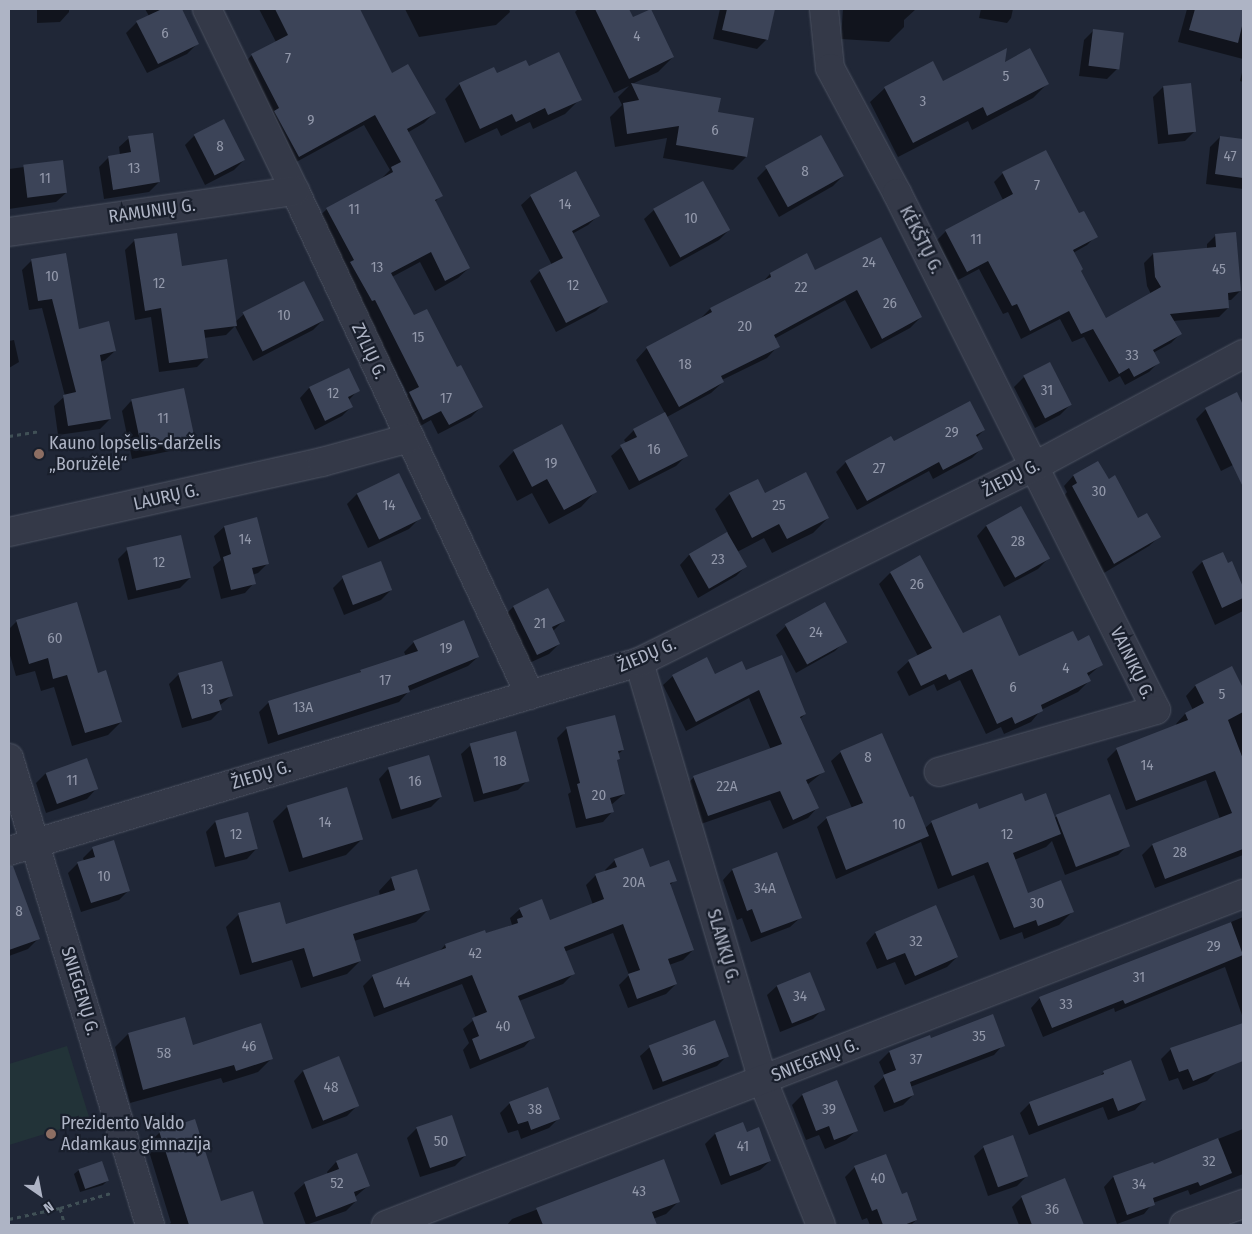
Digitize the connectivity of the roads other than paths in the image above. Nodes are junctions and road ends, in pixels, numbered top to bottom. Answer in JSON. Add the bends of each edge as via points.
{"nodes":[{"id":1,"x":207,"y":9,"type":"edge"},
{"id":2,"x":824,"y":9,"type":"edge"},
{"id":3,"x":295,"y":191,"type":"junction"},
{"id":4,"x":9,"y":232,"type":"edge"},
{"id":5,"x":1243,"y":354,"type":"edge"},
{"id":6,"x":409,"y":438,"type":"junction"},
{"id":7,"x":1035,"y":466,"type":"junction"},
{"id":8,"x":9,"y":532,"type":"edge"},
{"id":9,"x":640,"y":662,"type":"junction"},
{"id":10,"x":530,"y":695,"type":"junction"},
{"id":11,"x":9,"y":758,"type":"edge"},
{"id":12,"x":939,"y":772,"type":"dead end"},
{"id":13,"x":36,"y":843,"type":"junction"},
{"id":14,"x":9,"y":851,"type":"edge"},
{"id":15,"x":1243,"y":894,"type":"edge"},
{"id":16,"x":763,"y":1081,"type":"junction"},
{"id":17,"x":1243,"y":1204,"type":"edge"},
{"id":18,"x":150,"y":1225,"type":"edge"},
{"id":19,"x":386,"y":1225,"type":"edge"},
{"id":20,"x":821,"y":1225,"type":"edge"},
{"id":21,"x":1184,"y":1225,"type":"edge"}],
"edges":[{"from":1,"to":3,"type":"street","name":"ZYLIŲ G."},
{"from":2,"to":7,"type":"street","name":"KĖKŠTŲ G.","via":[[830,68],[897,192]]},
{"from":3,"to":4,"type":"street","name":"RAMUNIŲ G."},
{"from":3,"to":6,"type":"street","name":"ZYLIŲ G."},
{"from":5,"to":7,"type":"street","name":"ŽIEDŲ G."},
{"from":6,"to":8,"type":"street","name":"LAURŲ G.","via":[[322,462]]},
{"from":6,"to":10,"type":"street","name":"ZYLIŲ G."},
{"from":7,"to":9,"type":"street","name":"ŽIEDŲ G."},
{"from":7,"to":12,"type":"street","name":"VAINIKŲ G.","via":[[1156,710]]},
{"from":9,"to":10,"type":"street","name":"ŽIEDŲ G."},
{"from":9,"to":16,"type":"street","name":"SLANKŲ G."},
{"from":10,"to":13,"type":"street","name":"ŽIEDŲ G."},
{"from":11,"to":13,"type":"street","name":"SNIEGENŲ G."},
{"from":13,"to":14,"type":"street","name":"ŽIEDŲ G."},
{"from":13,"to":18,"type":"street","name":"SNIEGENŲ G."},
{"from":15,"to":16,"type":"street","name":"SNIEGENŲ G."},
{"from":16,"to":19,"type":"street","name":"SNIEGENŲ G."},
{"from":16,"to":20,"type":"street","name":"SLANKŲ G."},
{"from":17,"to":21,"type":"street"}]}
